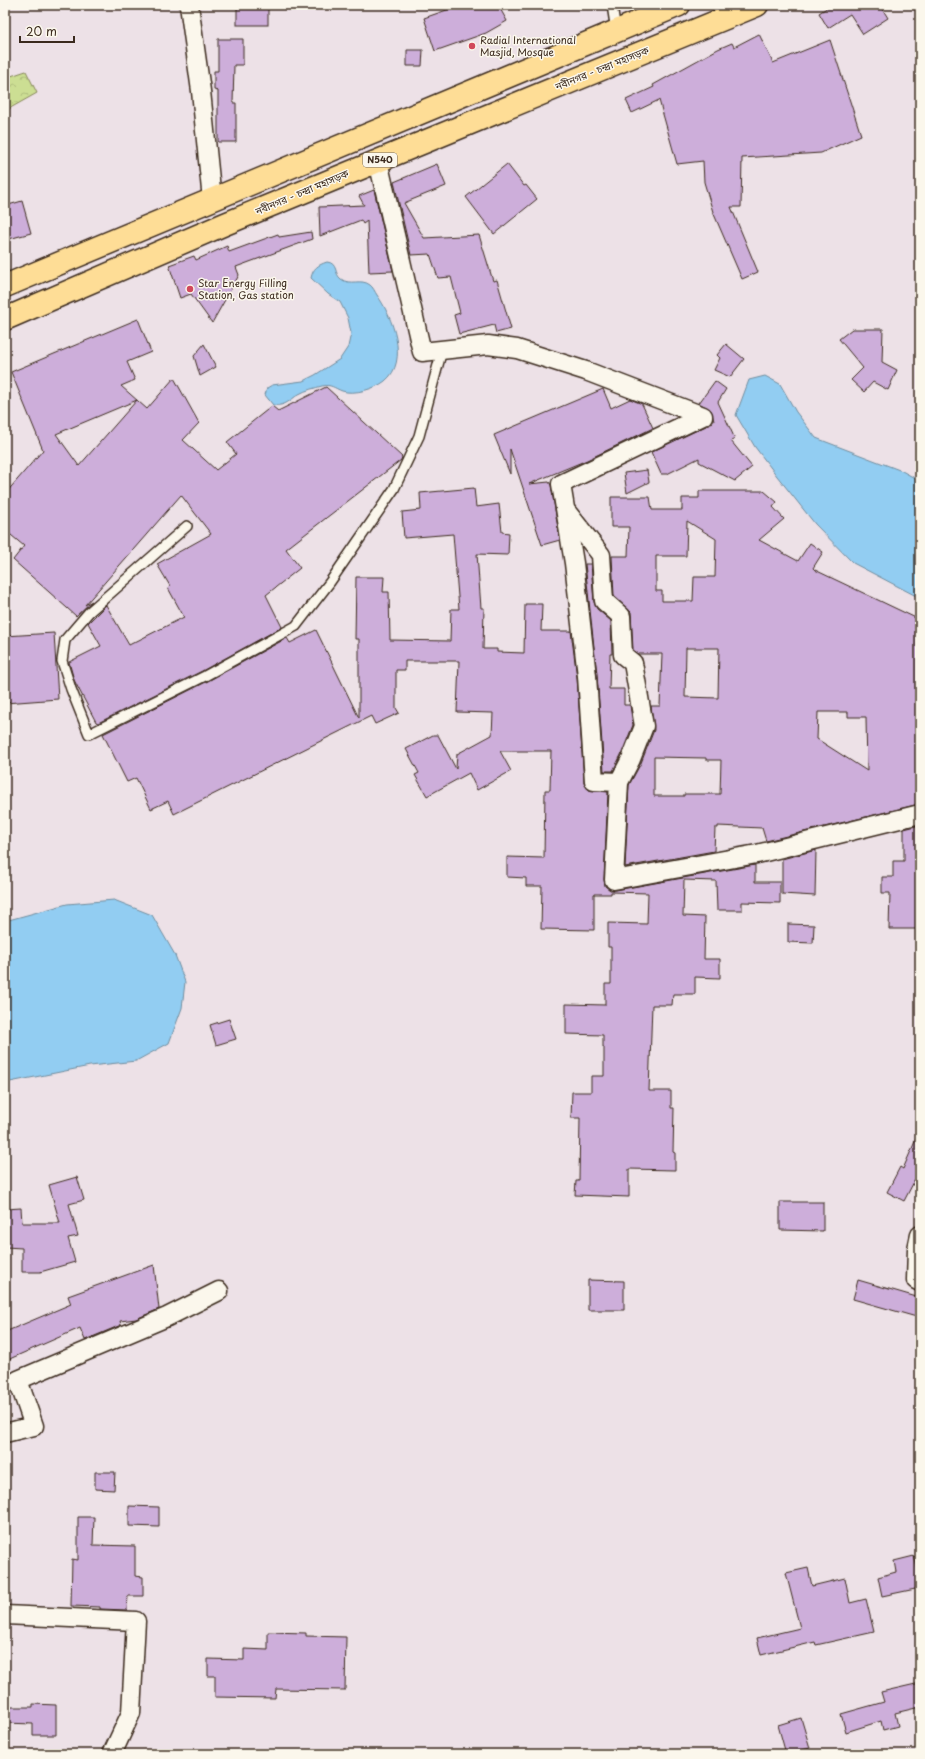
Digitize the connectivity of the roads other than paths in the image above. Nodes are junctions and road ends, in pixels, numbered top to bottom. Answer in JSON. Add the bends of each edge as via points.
{"nodes":[{"id":1,"x":189,"y":5,"type":"edge"},
{"id":2,"x":612,"y":5,"type":"edge"},
{"id":3,"x":679,"y":5,"type":"edge"},
{"id":4,"x":757,"y":5,"type":"edge"},
{"id":5,"x":616,"y":31,"type":"junction"},
{"id":6,"x":378,"y":161,"type":"junction"},
{"id":7,"x":212,"y":200,"type":"junction"},
{"id":8,"x":5,"y":286,"type":"edge"},
{"id":9,"x":5,"y":319,"type":"edge"},
{"id":10,"x":442,"y":350,"type":"junction"},
{"id":11,"x":565,"y":510,"type":"junction"},
{"id":12,"x":187,"y":526,"type":"dead end"},
{"id":13,"x":619,"y":782,"type":"junction"},
{"id":14,"x":920,"y":814,"type":"edge"},
{"id":15,"x":920,"y":1235,"type":"edge"},
{"id":16,"x":920,"y":1282,"type":"edge"},
{"id":17,"x":219,"y":1291,"type":"dead end"},
{"id":18,"x":5,"y":1433,"type":"edge"},
{"id":19,"x":5,"y":1615,"type":"edge"},
{"id":20,"x":112,"y":1754,"type":"edge"}],
"edges":[{"from":1,"to":7,"type":"street"},
{"from":2,"to":5,"type":"lane"},
{"from":3,"to":5,"type":"highway"},
{"from":4,"to":6,"type":"highway","name":"নবীনগর - চন্দ্রা মহাসড়ক","number":"N540"},
{"from":5,"to":7,"type":"highway"},
{"from":6,"to":9,"type":"highway","name":"নবীনগর - চন্দ্রা মহাসড়ক","number":"N540"},
{"from":6,"to":10,"type":"street","via":[[422,352]]},
{"from":7,"to":8,"type":"highway"},
{"from":10,"to":11,"type":"street","via":[[488,345],[517,349],[586,371],[703,416],[561,484]]},
{"from":10,"to":12,"type":"lane","via":[[419,436],[394,489],[330,582],[296,626],[89,734],[62,661],[65,640],[89,612]]},
{"from":11,"to":13,"type":"street","via":[[587,676],[594,781]]},
{"from":11,"to":13,"type":"street","via":[[601,555],[604,601],[621,616],[623,655],[633,663],[644,726]]},
{"from":13,"to":14,"type":"street","via":[[614,880],[757,854]]},
{"from":15,"to":16,"type":"street","via":[[916,1280]]},
{"from":17,"to":18,"type":"street","via":[[167,1317],[18,1380],[34,1426]]},
{"from":19,"to":20,"type":"street","via":[[136,1621],[131,1713]]}]}
